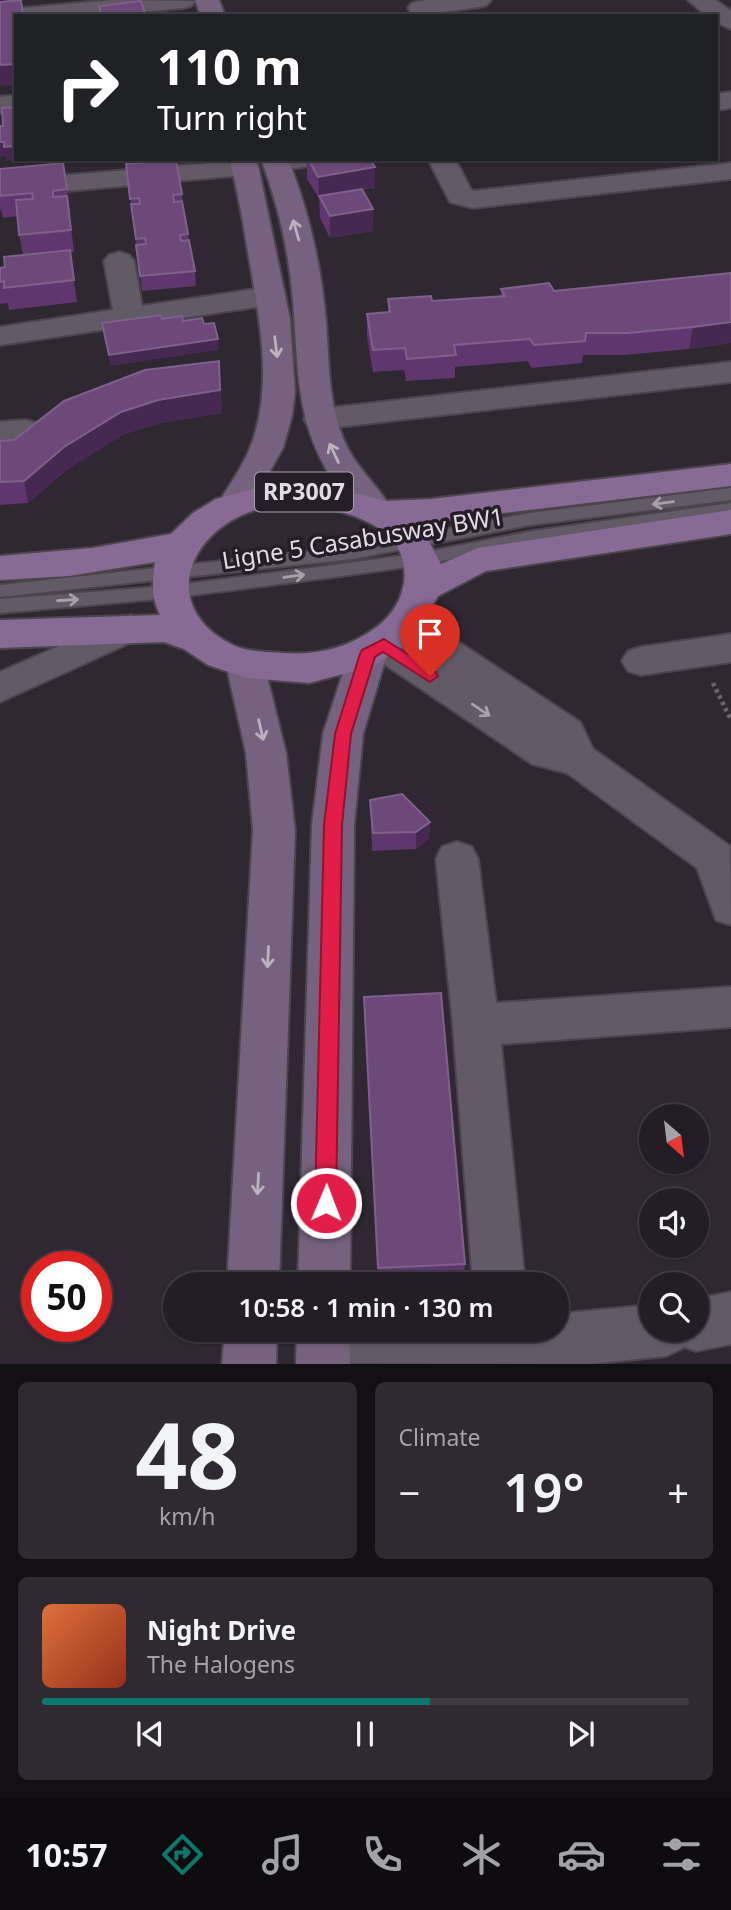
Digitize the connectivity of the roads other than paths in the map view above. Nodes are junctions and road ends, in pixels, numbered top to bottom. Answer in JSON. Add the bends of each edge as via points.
{"nodes":[{"id":1,"x":479,"y":0,"type":"edge"},
{"id":2,"x":699,"y":0,"type":"edge"},
{"id":3,"x":190,"y":4,"type":"edge"},
{"id":4,"x":420,"y":8,"type":"edge"},
{"id":5,"x":54,"y":10,"type":"edge"},
{"id":6,"x":23,"y":14,"type":"edge"},
{"id":7,"x":209,"y":14,"type":"edge"},
{"id":8,"x":731,"y":22,"type":"edge"},
{"id":9,"x":157,"y":161,"type":"edge"},
{"id":10,"x":442,"y":161,"type":"edge"},
{"id":11,"x":269,"y":162,"type":"edge"},
{"id":12,"x":722,"y":167,"type":"edge"},
{"id":13,"x":0,"y":177,"type":"edge"},
{"id":14,"x":0,"y":190,"type":"edge"},
{"id":15,"x":119,"y":261,"type":"dead end"},
{"id":16,"x":270,"y":296,"type":"junction"},
{"id":17,"x":129,"y":317,"type":"junction"},
{"id":18,"x":0,"y":336,"type":"edge"},
{"id":19,"x":731,"y":372,"type":"edge"},
{"id":20,"x":320,"y":419,"type":"junction"},
{"id":21,"x":731,"y":475,"type":"edge"},
{"id":22,"x":731,"y":494,"type":"edge"},
{"id":23,"x":234,"y":505,"type":"junction"},
{"id":24,"x":731,"y":509,"type":"edge"},
{"id":25,"x":379,"y":511,"type":"junction"},
{"id":26,"x":731,"y":522,"type":"edge"},
{"id":27,"x":420,"y":562,"type":"junction"},
{"id":28,"x":0,"y":568,"type":"edge"},
{"id":29,"x":174,"y":570,"type":"junction"},
{"id":30,"x":0,"y":591,"type":"edge"},
{"id":31,"x":0,"y":606,"type":"edge"},
{"id":32,"x":130,"y":628,"type":"junction"},
{"id":33,"x":0,"y":634,"type":"edge"},
{"id":34,"x":197,"y":639,"type":"junction"},
{"id":35,"x":386,"y":641,"type":"junction"},
{"id":36,"x":714,"y":651,"type":"edge"},
{"id":37,"x":641,"y":661,"type":"dead end"},
{"id":38,"x":245,"y":664,"type":"junction"},
{"id":39,"x":0,"y":688,"type":"edge"},
{"id":40,"x":723,"y":856,"type":"edge"},
{"id":41,"x":457,"y":859,"type":"dead end"},
{"id":42,"x":731,"y":907,"type":"edge"},
{"id":43,"x":731,"y":1007,"type":"edge"},
{"id":44,"x":476,"y":1025,"type":"junction"},
{"id":45,"x":254,"y":1272,"type":"edge"},
{"id":46,"x":324,"y":1272,"type":"edge"},
{"id":47,"x":498,"y":1272,"type":"edge"},
{"id":48,"x":731,"y":1318,"type":"edge"},
{"id":49,"x":709,"y":1322,"type":"edge"},
{"id":50,"x":639,"y":1333,"type":"edge"},
{"id":51,"x":250,"y":1342,"type":"edge"},
{"id":52,"x":323,"y":1342,"type":"edge"},
{"id":53,"x":505,"y":1347,"type":"edge"},
{"id":54,"x":249,"y":1364,"type":"edge"},
{"id":55,"x":323,"y":1364,"type":"edge"}],
"edges":[{"from":1,"to":4,"type":"street"},
{"from":2,"to":8,"type":"street"},
{"from":3,"to":5,"type":"street"},
{"from":3,"to":7,"type":"street"},
{"from":5,"to":6,"type":"street"},
{"from":9,"to":13,"type":"street"},
{"from":10,"to":12,"type":"street","via":[[460,196],[473,200]]},
{"from":11,"to":14,"type":"street"},
{"from":11,"to":16,"type":"street","number":"RP3007"},
{"from":20,"to":11,"type":"street","number":"RP3007","one_way":true,"via":[[299,238]]},
{"from":15,"to":17,"type":"street"},
{"from":16,"to":17,"type":"street"},
{"from":16,"to":23,"type":"street","number":"RP3007","one_way":true,"via":[[279,367],[277,408],[271,439]]},
{"from":17,"to":18,"type":"street"},
{"from":19,"to":20,"type":"street"},
{"from":25,"to":20,"type":"street","number":"RP3007","one_way":true,"via":[[347,477]]},
{"from":21,"to":25,"type":"main road","via":[[431,511]]},
{"from":22,"to":27,"type":"lane","name":"Ligne 5 Casabusway BW1","one_way":true,"via":[[530,519]]},
{"from":23,"to":25,"type":"main road","number":"RP3007","via":[[256,497],[305,492],[353,499]]},
{"from":23,"to":29,"type":"main road","number":"RP3007","via":[[204,521]]},
{"from":24,"to":27,"type":"lane","name":"Ligne 5 Casabusway BW1","via":[[533,537]]},
{"from":25,"to":27,"type":"main road","number":"RP3007","via":[[399,525]]},
{"from":26,"to":27,"type":"main road","via":[[478,560]]},
{"from":27,"to":29,"type":"lane","name":"Ligne 5 Casabusway BW1"},
{"from":27,"to":35,"type":"main road","via":[[421,600]]},
{"from":28,"to":29,"type":"main road","via":[[122,558]]},
{"from":29,"to":30,"type":"lane","name":"Ligne 5 Casabusway BW1"},
{"from":31,"to":29,"type":"lane","name":"Ligne 5 Casabusway BW1","one_way":true},
{"from":29,"to":34,"type":"main road","via":[[174,609]]},
{"from":32,"to":33,"type":"main road"},
{"from":32,"to":34,"type":"main road","via":[[165,629]]},
{"from":32,"to":39,"type":"street"},
{"from":34,"to":38,"type":"main road"},
{"from":35,"to":38,"type":"main road","via":[[329,667],[287,670]]},
{"from":35,"to":40,"type":"street","via":[[545,754],[578,759]]},
{"from":35,"to":46,"type":"street","via":[[343,734],[333,825]]},
{"from":36,"to":37,"type":"street"},
{"from":38,"to":45,"type":"street","one_way":true,"via":[[266,753],[274,830]]},
{"from":40,"to":42,"type":"street"},
{"from":41,"to":44,"type":"street"},
{"from":43,"to":44,"type":"street"},
{"from":44,"to":47,"type":"street"},
{"from":48,"to":49,"type":"street"},
{"from":50,"to":53,"type":"street"},
{"from":51,"to":54,"type":"street"},
{"from":52,"to":55,"type":"street"},
{"from":53,"to":55,"type":"street"}]}
